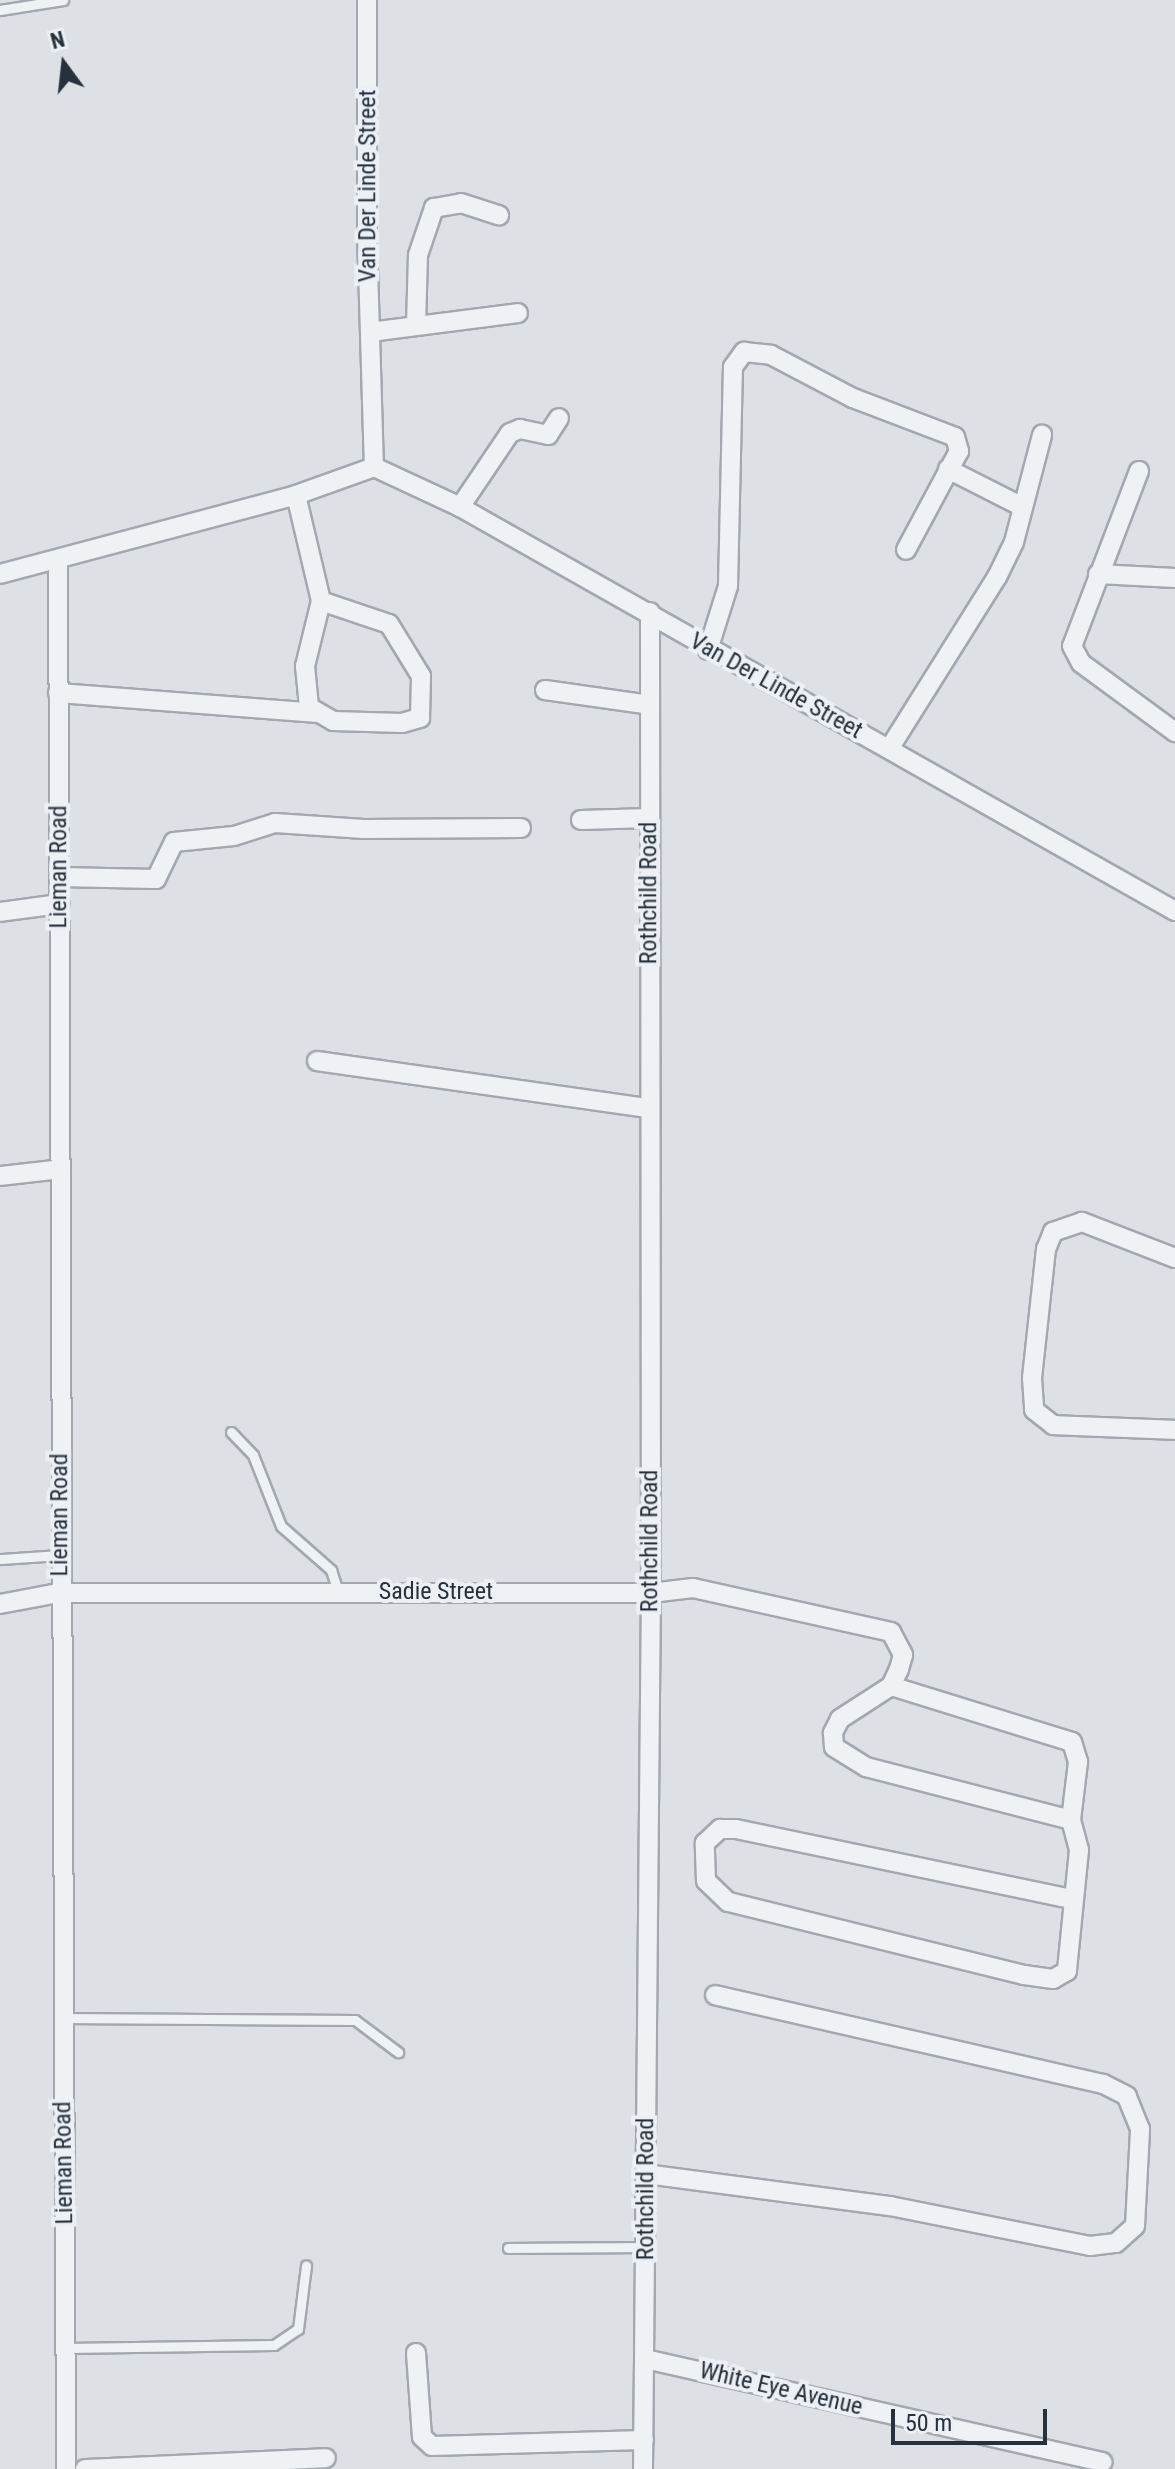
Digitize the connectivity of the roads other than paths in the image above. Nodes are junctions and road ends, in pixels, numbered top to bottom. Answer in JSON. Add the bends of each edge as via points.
{"nodes":[{"id":1,"x":63,"y":0,"type":"edge"},
{"id":2,"x":367,"y":0,"type":"edge"},
{"id":3,"x":0,"y":10,"type":"edge"},
{"id":4,"x":499,"y":215,"type":"dead end"},
{"id":5,"x":518,"y":313,"type":"dead end"},
{"id":6,"x":416,"y":326,"type":"junction"},
{"id":7,"x":370,"y":332,"type":"junction"},
{"id":8,"x":559,"y":418,"type":"dead end"},
{"id":9,"x":1042,"y":435,"type":"dead end"},
{"id":10,"x":374,"y":467,"type":"junction"},
{"id":11,"x":948,"y":469,"type":"junction"},
{"id":12,"x":1139,"y":471,"type":"dead end"},
{"id":13,"x":296,"y":495,"type":"junction"},
{"id":14,"x":1021,"y":506,"type":"junction"},
{"id":15,"x":460,"y":507,"type":"junction"},
{"id":16,"x":906,"y":550,"type":"dead end"},
{"id":17,"x":58,"y":561,"type":"junction"},
{"id":18,"x":0,"y":574,"type":"edge"},
{"id":19,"x":1098,"y":574,"type":"junction"},
{"id":20,"x":1175,"y":578,"type":"edge"},
{"id":21,"x":321,"y":601,"type":"junction"},
{"id":22,"x":650,"y":612,"type":"junction"},
{"id":23,"x":708,"y":650,"type":"junction"},
{"id":24,"x":545,"y":690,"type":"dead end"},
{"id":25,"x":58,"y":693,"type":"junction"},
{"id":26,"x":650,"y":705,"type":"junction"},
{"id":27,"x":315,"y":713,"type":"junction"},
{"id":28,"x":1175,"y":732,"type":"edge"},
{"id":29,"x":889,"y":749,"type":"junction"},
{"id":30,"x":649,"y":818,"type":"junction"},
{"id":31,"x":581,"y":820,"type":"dead end"},
{"id":32,"x":521,"y":828,"type":"dead end"},
{"id":33,"x":59,"y":877,"type":"junction"},
{"id":34,"x":59,"y":904,"type":"junction"},
{"id":35,"x":1175,"y":911,"type":"edge"},
{"id":36,"x":0,"y":912,"type":"edge"},
{"id":37,"x":317,"y":1061,"type":"dead end"},
{"id":38,"x":648,"y":1108,"type":"junction"},
{"id":39,"x":61,"y":1169,"type":"junction"},
{"id":40,"x":0,"y":1176,"type":"edge"},
{"id":41,"x":1175,"y":1258,"type":"edge"},
{"id":42,"x":1175,"y":1430,"type":"edge"},
{"id":43,"x":231,"y":1432,"type":"dead end"},
{"id":44,"x":59,"y":1555,"type":"junction"},
{"id":45,"x":0,"y":1559,"type":"edge"},
{"id":46,"x":338,"y":1592,"type":"junction"},
{"id":47,"x":59,"y":1593,"type":"junction"},
{"id":48,"x":651,"y":1593,"type":"junction"},
{"id":49,"x":0,"y":1604,"type":"edge"},
{"id":50,"x":891,"y":1686,"type":"junction"},
{"id":51,"x":1071,"y":1820,"type":"junction"},
{"id":52,"x":1072,"y":1899,"type":"junction"},
{"id":53,"x":715,"y":1995,"type":"dead end"},
{"id":54,"x":62,"y":2018,"type":"junction"},
{"id":55,"x":398,"y":2052,"type":"dead end"},
{"id":56,"x":646,"y":2174,"type":"junction"},
{"id":57,"x":646,"y":2247,"type":"junction"},
{"id":58,"x":508,"y":2248,"type":"dead end"},
{"id":59,"x":306,"y":2266,"type":"dead end"},
{"id":60,"x":66,"y":2348,"type":"junction"},
{"id":61,"x":416,"y":2353,"type":"dead end"},
{"id":62,"x":645,"y":2359,"type":"junction"},
{"id":63,"x":644,"y":2440,"type":"junction"},
{"id":64,"x":326,"y":2458,"type":"dead end"},
{"id":65,"x":1103,"y":2462,"type":"dead end"},
{"id":66,"x":66,"y":2469,"type":"edge"},
{"id":67,"x":85,"y":2469,"type":"edge"},
{"id":68,"x":643,"y":2469,"type":"edge"}],
"edges":[{"from":1,"to":3,"type":"lane"},
{"from":2,"to":7,"type":"street","name":"Van Der Linde Street"},
{"from":4,"to":6,"type":"street","via":[[461,203],[434,208],[418,255]]},
{"from":5,"to":6,"type":"street"},
{"from":6,"to":7,"type":"street"},
{"from":7,"to":10,"type":"street","name":"Van Der Linde Street"},
{"from":8,"to":15,"type":"street","via":[[548,435],[520,429],[510,433]]},
{"from":9,"to":14,"type":"street"},
{"from":10,"to":13,"type":"street"},
{"from":10,"to":15,"type":"street","name":"Van Der Linde Street"},
{"from":11,"to":14,"type":"street"},
{"from":11,"to":16,"type":"street"},
{"from":11,"to":23,"type":"street","via":[[959,451],[955,437],[853,398],[771,355],[738,355],[733,367],[728,586]]},
{"from":12,"to":19,"type":"street"},
{"from":13,"to":17,"type":"street"},
{"from":13,"to":21,"type":"street"},
{"from":14,"to":29,"type":"street","via":[[1014,542],[997,577]]},
{"from":15,"to":22,"type":"street","name":"Van Der Linde Street"},
{"from":17,"to":18,"type":"street"},
{"from":17,"to":25,"type":"street","name":"Lieman Road"},
{"from":19,"to":20,"type":"street"},
{"from":19,"to":28,"type":"street","via":[[1074,653]]},
{"from":21,"to":27,"type":"street","via":[[303,684]]},
{"from":21,"to":27,"type":"street","via":[[389,624],[421,676],[424,704],[420,718],[402,723],[333,721]]},
{"from":22,"to":23,"type":"street","name":"Van Der Linde Street"},
{"from":22,"to":26,"type":"street","name":"Rothchild Road"},
{"from":23,"to":29,"type":"street","name":"Van Der Linde Street"},
{"from":24,"to":26,"type":"street"},
{"from":25,"to":27,"type":"street"},
{"from":25,"to":33,"type":"street","name":"Lieman Road"},
{"from":26,"to":30,"type":"street","name":"Rothchild Road"},
{"from":29,"to":35,"type":"street","name":"Van Der Linde Street"},
{"from":30,"to":31,"type":"street"},
{"from":30,"to":38,"type":"street","name":"Rothchild Road"},
{"from":32,"to":33,"type":"street","via":[[364,829],[275,823],[234,836],[174,842],[156,879]]},
{"from":33,"to":34,"type":"street","name":"Lieman Road"},
{"from":34,"to":36,"type":"street"},
{"from":34,"to":39,"type":"street","name":"Lieman Road"},
{"from":37,"to":38,"type":"street"},
{"from":38,"to":48,"type":"street","name":"Rothchild Road"},
{"from":39,"to":40,"type":"street"},
{"from":39,"to":44,"type":"street","name":"Lieman Road"},
{"from":41,"to":42,"type":"street","via":[[1082,1222],[1053,1232],[1046,1249],[1032,1378],[1034,1410],[1053,1425]]},
{"from":43,"to":46,"type":"lane","via":[[253,1455],[281,1526],[331,1570]]},
{"from":44,"to":45,"type":"lane"},
{"from":44,"to":47,"type":"street","name":"Lieman Road"},
{"from":46,"to":47,"type":"street","name":"Sadie Street"},
{"from":46,"to":48,"type":"street","name":"Sadie Street"},
{"from":47,"to":49,"type":"street","name":"Sadie Street"},
{"from":47,"to":54,"type":"street","name":"Lieman Road"},
{"from":48,"to":50,"type":"street","name":"Sadie Street","via":[[693,1588],[891,1632],[903,1655]]},
{"from":48,"to":56,"type":"street","name":"Rothchild Road"},
{"from":50,"to":51,"type":"street","via":[[1072,1742],[1078,1762]]},
{"from":50,"to":51,"type":"street","via":[[840,1719],[832,1741],[839,1754],[866,1767]]},
{"from":51,"to":52,"type":"street","via":[[1079,1850]]},
{"from":52,"to":52,"type":"street","via":[[1074,1929],[1067,1971],[1053,1979],[1024,1975],[728,1902],[706,1881],[705,1843],[720,1829],[736,1829]]},
{"from":53,"to":56,"type":"street","via":[[1103,2084],[1127,2096],[1140,2129],[1135,2226],[1116,2243],[1090,2246],[890,2206]]},
{"from":54,"to":55,"type":"lane","via":[[355,2020]]},
{"from":54,"to":60,"type":"street","name":"Lieman Road"},
{"from":56,"to":57,"type":"street","name":"Rothchild Road"},
{"from":57,"to":58,"type":"lane"},
{"from":57,"to":62,"type":"street","name":"Rothchild Road"},
{"from":59,"to":60,"type":"lane","via":[[298,2329],[274,2345]]},
{"from":60,"to":66,"type":"street","name":"Lieman Road"},
{"from":61,"to":63,"type":"street","via":[[422,2437],[432,2446]]},
{"from":62,"to":63,"type":"street","name":"Rothchild Road"},
{"from":62,"to":65,"type":"street","name":"White Eye Avenue"},
{"from":63,"to":68,"type":"street","name":"Rothchild Road"},
{"from":64,"to":67,"type":"street"}]}
